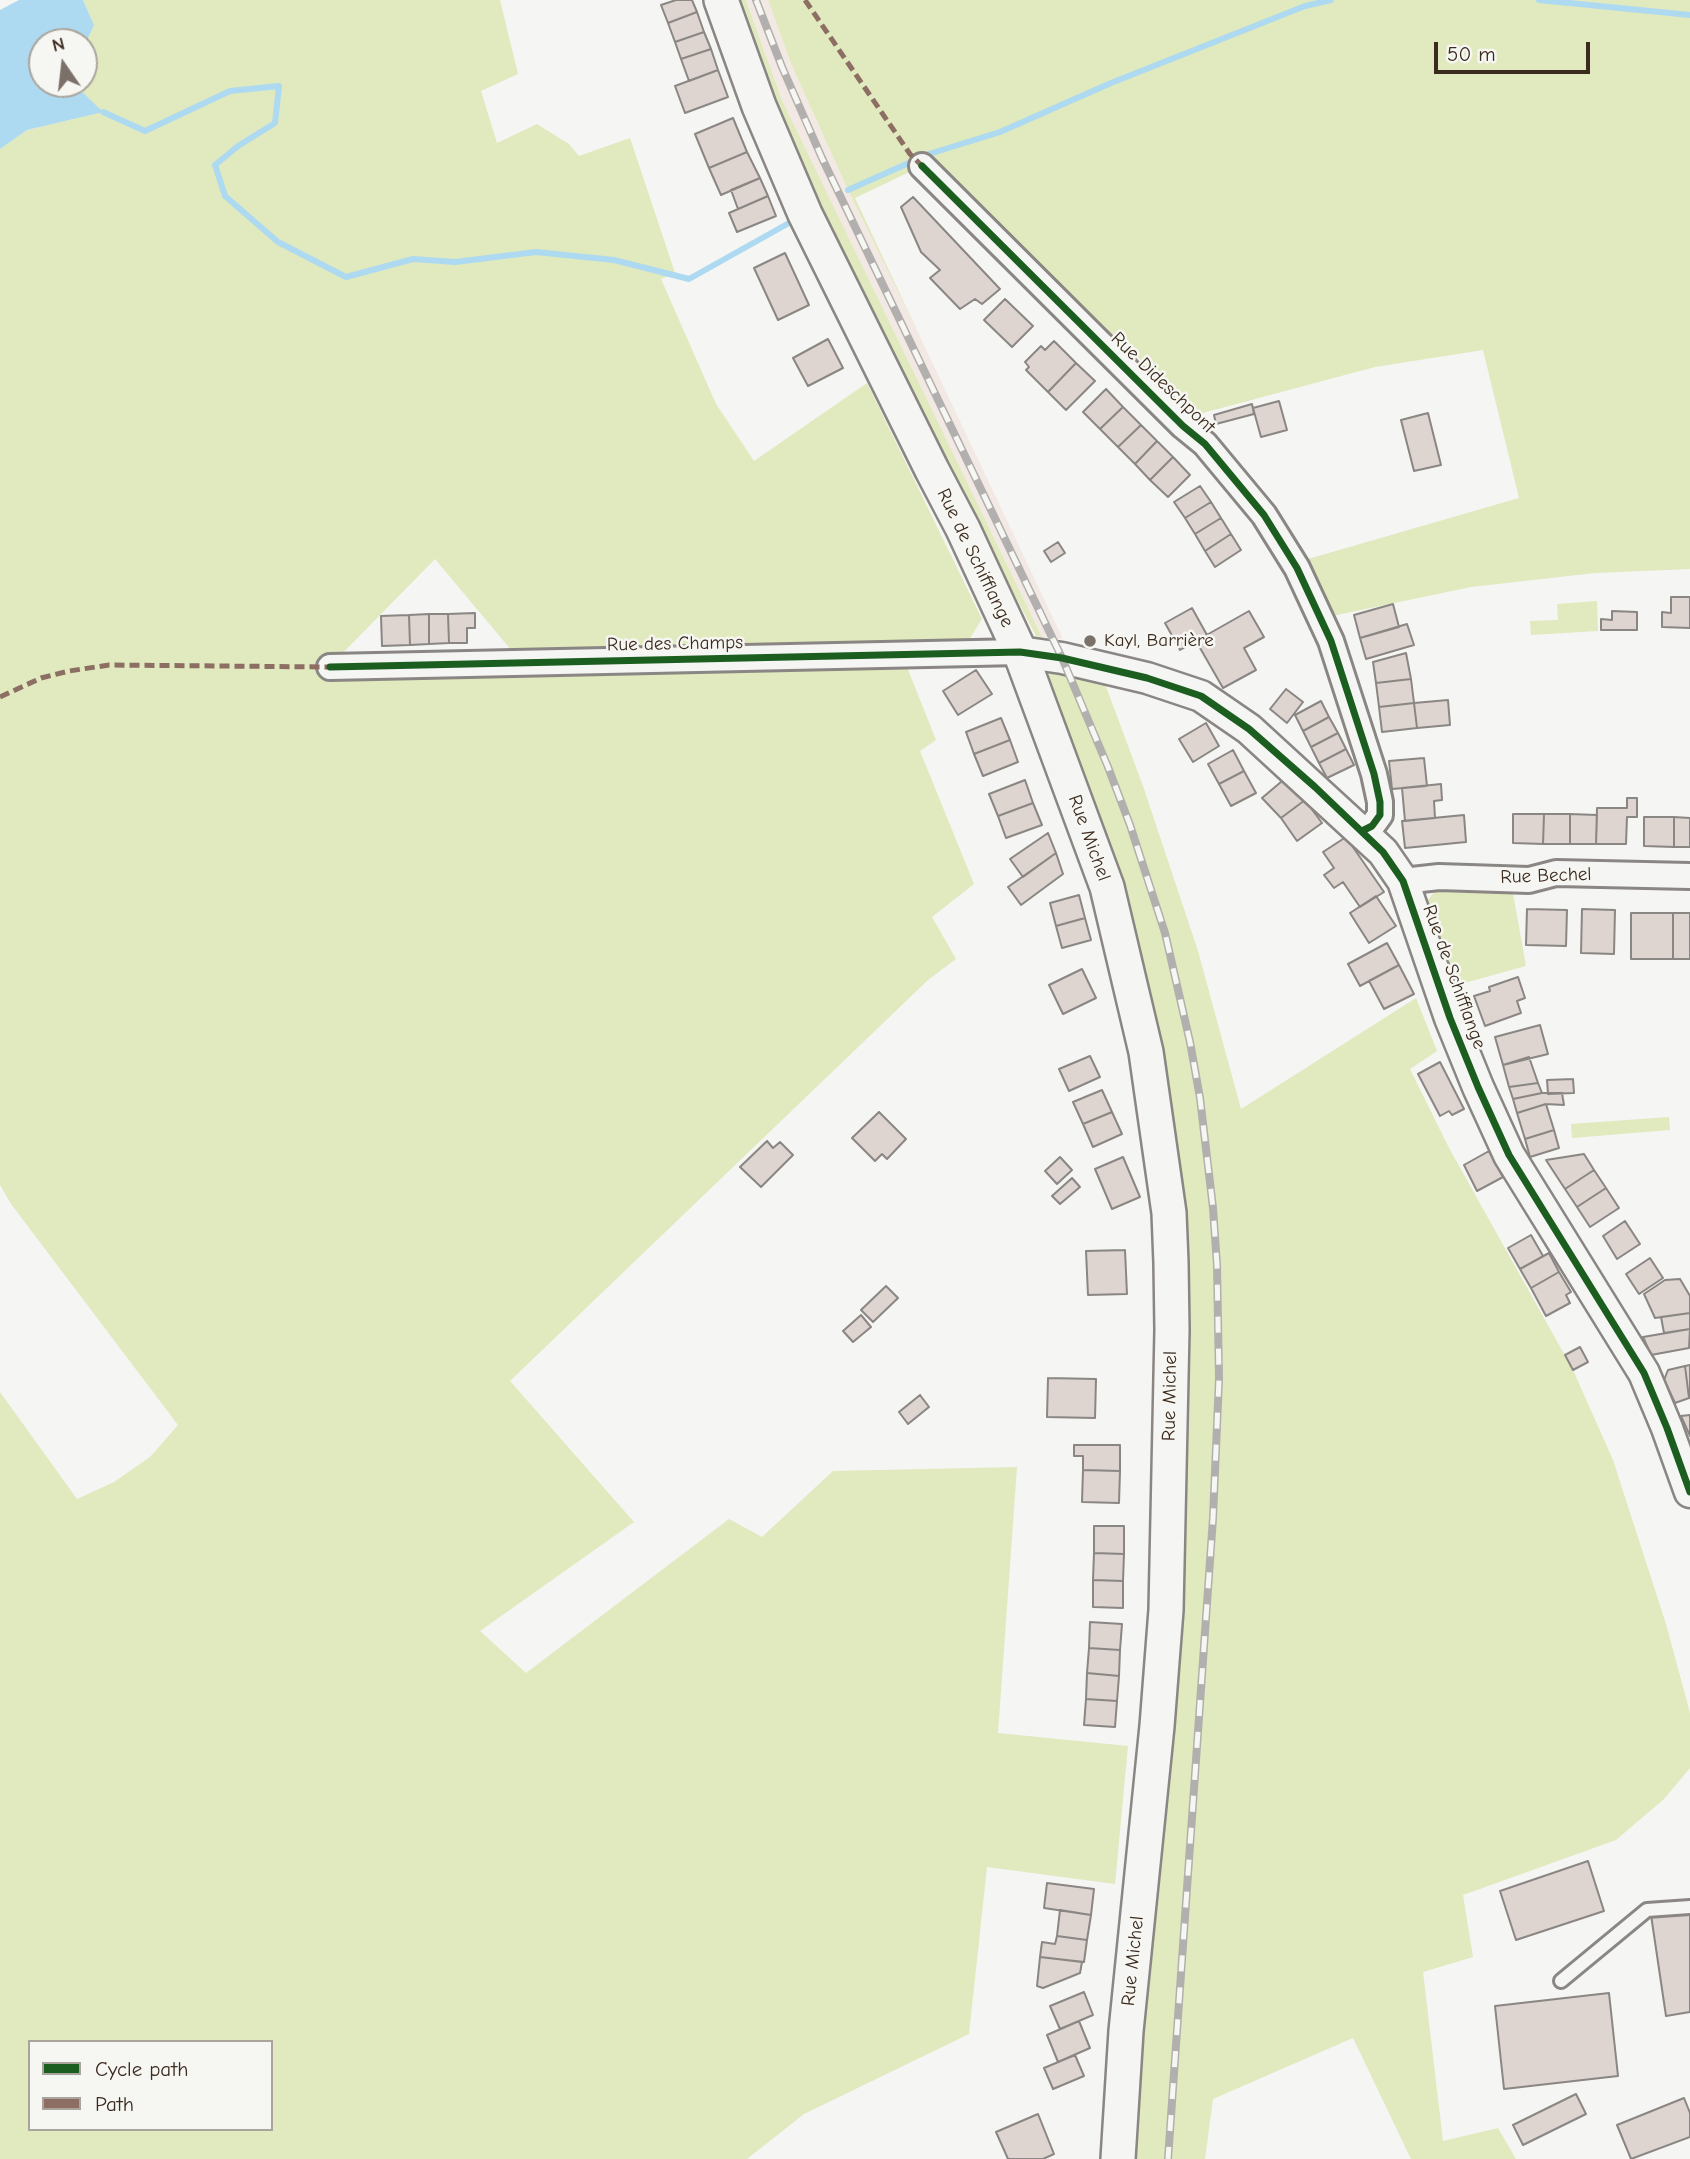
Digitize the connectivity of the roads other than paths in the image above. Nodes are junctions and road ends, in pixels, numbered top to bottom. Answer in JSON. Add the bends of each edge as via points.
{"nodes":[{"id":1,"x":721,"y":0,"type":"edge"},
{"id":2,"x":922,"y":166,"type":"dead end"},
{"id":3,"x":1020,"y":652,"type":"junction"},
{"id":4,"x":330,"y":667,"type":"dead end"},
{"id":5,"x":1362,"y":831,"type":"junction"},
{"id":6,"x":1690,"y":876,"type":"edge"},
{"id":7,"x":1403,"y":881,"type":"junction"},
{"id":8,"x":1690,"y":1492,"type":"edge"},
{"id":9,"x":1690,"y":1907,"type":"edge"},
{"id":10,"x":1561,"y":1981,"type":"dead end"},
{"id":11,"x":1118,"y":2159,"type":"edge"}],
"edges":[{"from":1,"to":3,"type":"main road","name":"Rue de Schifflange","via":[[759,107],[805,215]]},
{"from":2,"to":5,"type":"street","name":"Rue Dideschpont","via":[[1205,444],[1264,515],[1297,568],[1331,641],[1374,774],[1380,815]]},
{"from":3,"to":4,"type":"street","name":"Rue des Champs"},
{"from":3,"to":5,"type":"street","name":"Rue de Schifflange","via":[[1147,678],[1201,696],[1249,729]]},
{"from":3,"to":11,"type":"main road","name":"Rue Michel","via":[[1107,887],[1146,1052],[1169,1213],[1172,1330],[1166,1610]]},
{"from":5,"to":7,"type":"street","name":"Rue de Schifflange"},
{"from":6,"to":7,"type":"street","name":"Rue Bechel","via":[[1556,873],[1529,880],[1439,877]]},
{"from":7,"to":8,"type":"street","name":"Rue de Schifflange","via":[[1450,1018],[1509,1155],[1644,1373]]},
{"from":9,"to":10,"type":"lane","via":[[1647,1910]]}]}
